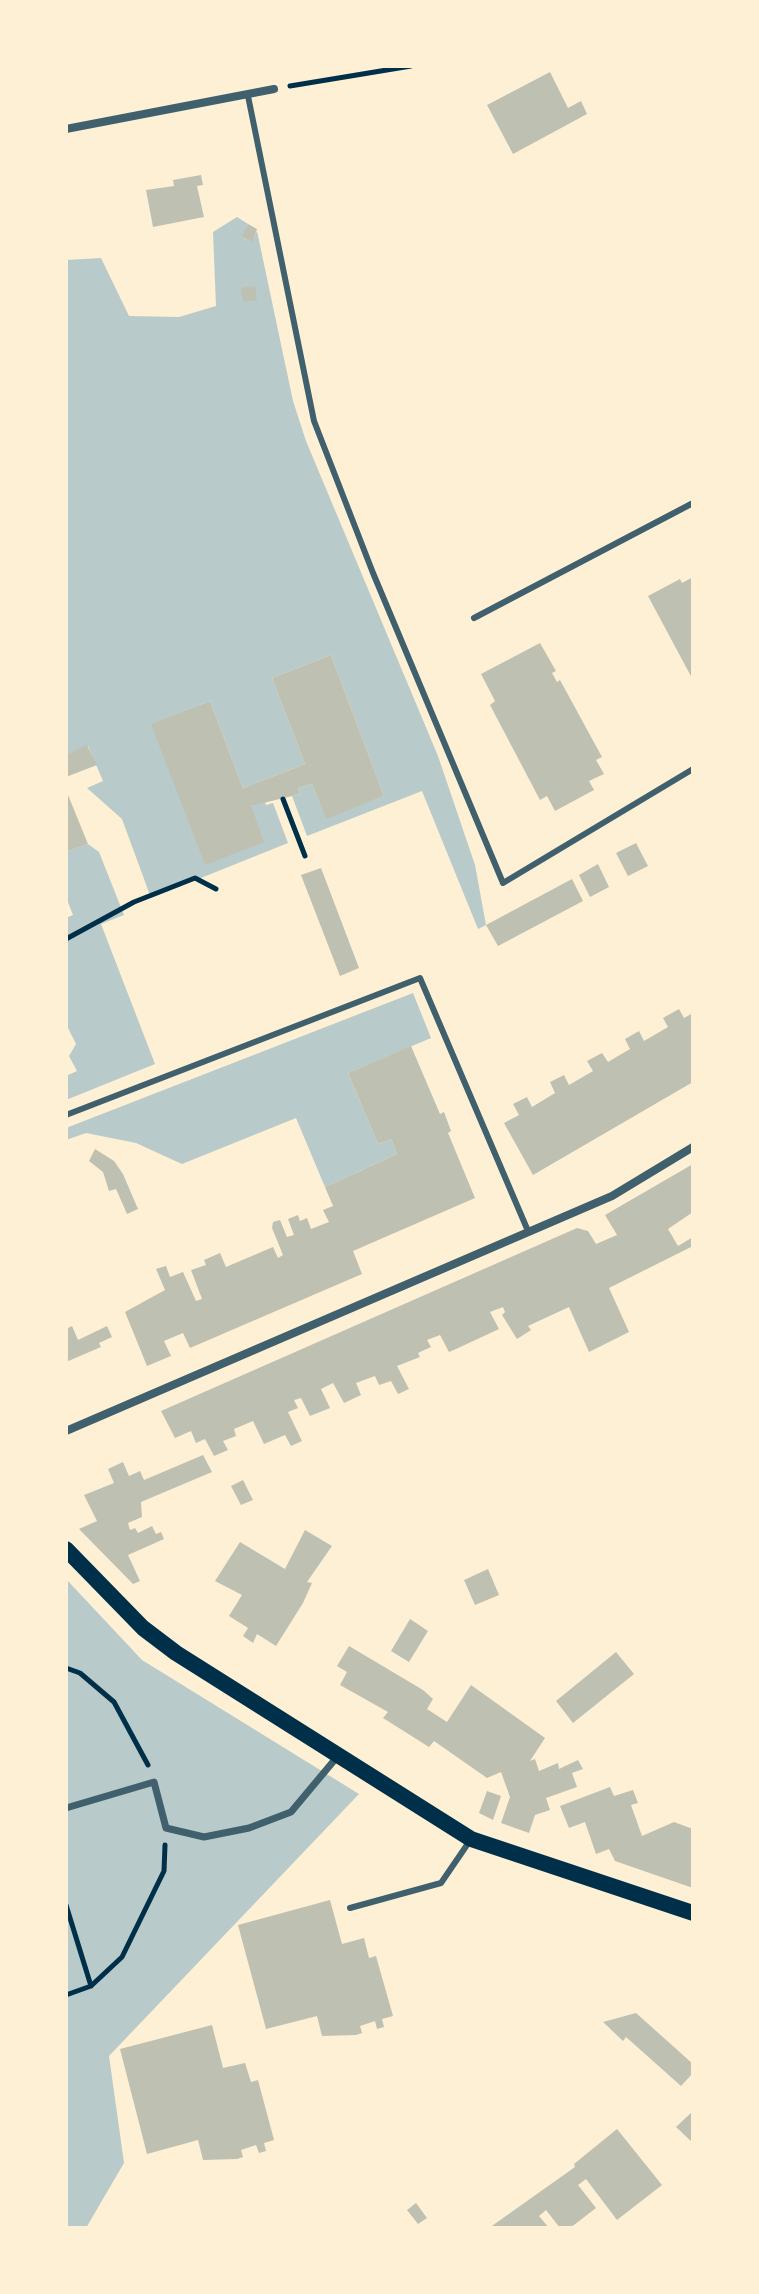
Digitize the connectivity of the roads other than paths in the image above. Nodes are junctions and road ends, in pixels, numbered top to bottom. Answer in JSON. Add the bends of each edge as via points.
{"nodes":[{"id":1,"x":274,"y":89,"type":"road end"},
{"id":2,"x":248,"y":96,"type":"junction"},
{"id":3,"x":66,"y":129,"type":"edge"},
{"id":4,"x":693,"y":503,"type":"edge"},
{"id":5,"x":474,"y":618,"type":"dead end"},
{"id":6,"x":693,"y":769,"type":"edge"},
{"id":7,"x":66,"y":1115,"type":"edge"},
{"id":8,"x":693,"y":1147,"type":"edge"},
{"id":9,"x":528,"y":1231,"type":"junction"},
{"id":10,"x":66,"y":1431,"type":"edge"},
{"id":11,"x":66,"y":1549,"type":"edge"},
{"id":12,"x":338,"y":1757,"type":"junction"},
{"id":13,"x":66,"y":1808,"type":"edge"},
{"id":14,"x":471,"y":1839,"type":"junction"},
{"id":15,"x":350,"y":1908,"type":"dead end"},
{"id":16,"x":693,"y":1913,"type":"edge"}],
"edges":[{"from":1,"to":2,"type":"street"},
{"from":2,"to":3,"type":"street"},
{"from":2,"to":6,"type":"lane","via":[[314,421],[503,883]]},
{"from":4,"to":5,"type":"lane"},
{"from":7,"to":9,"type":"lane","via":[[420,978]]},
{"from":8,"to":9,"type":"street","via":[[612,1196]]},
{"from":9,"to":10,"type":"street"},
{"from":11,"to":12,"type":"main road","via":[[143,1628]]},
{"from":12,"to":13,"type":"street","via":[[291,1812],[204,1837],[166,1828],[154,1782]]},
{"from":12,"to":14,"type":"main road"},
{"from":14,"to":15,"type":"lane","via":[[441,1883]]},
{"from":14,"to":16,"type":"main road"}]}
